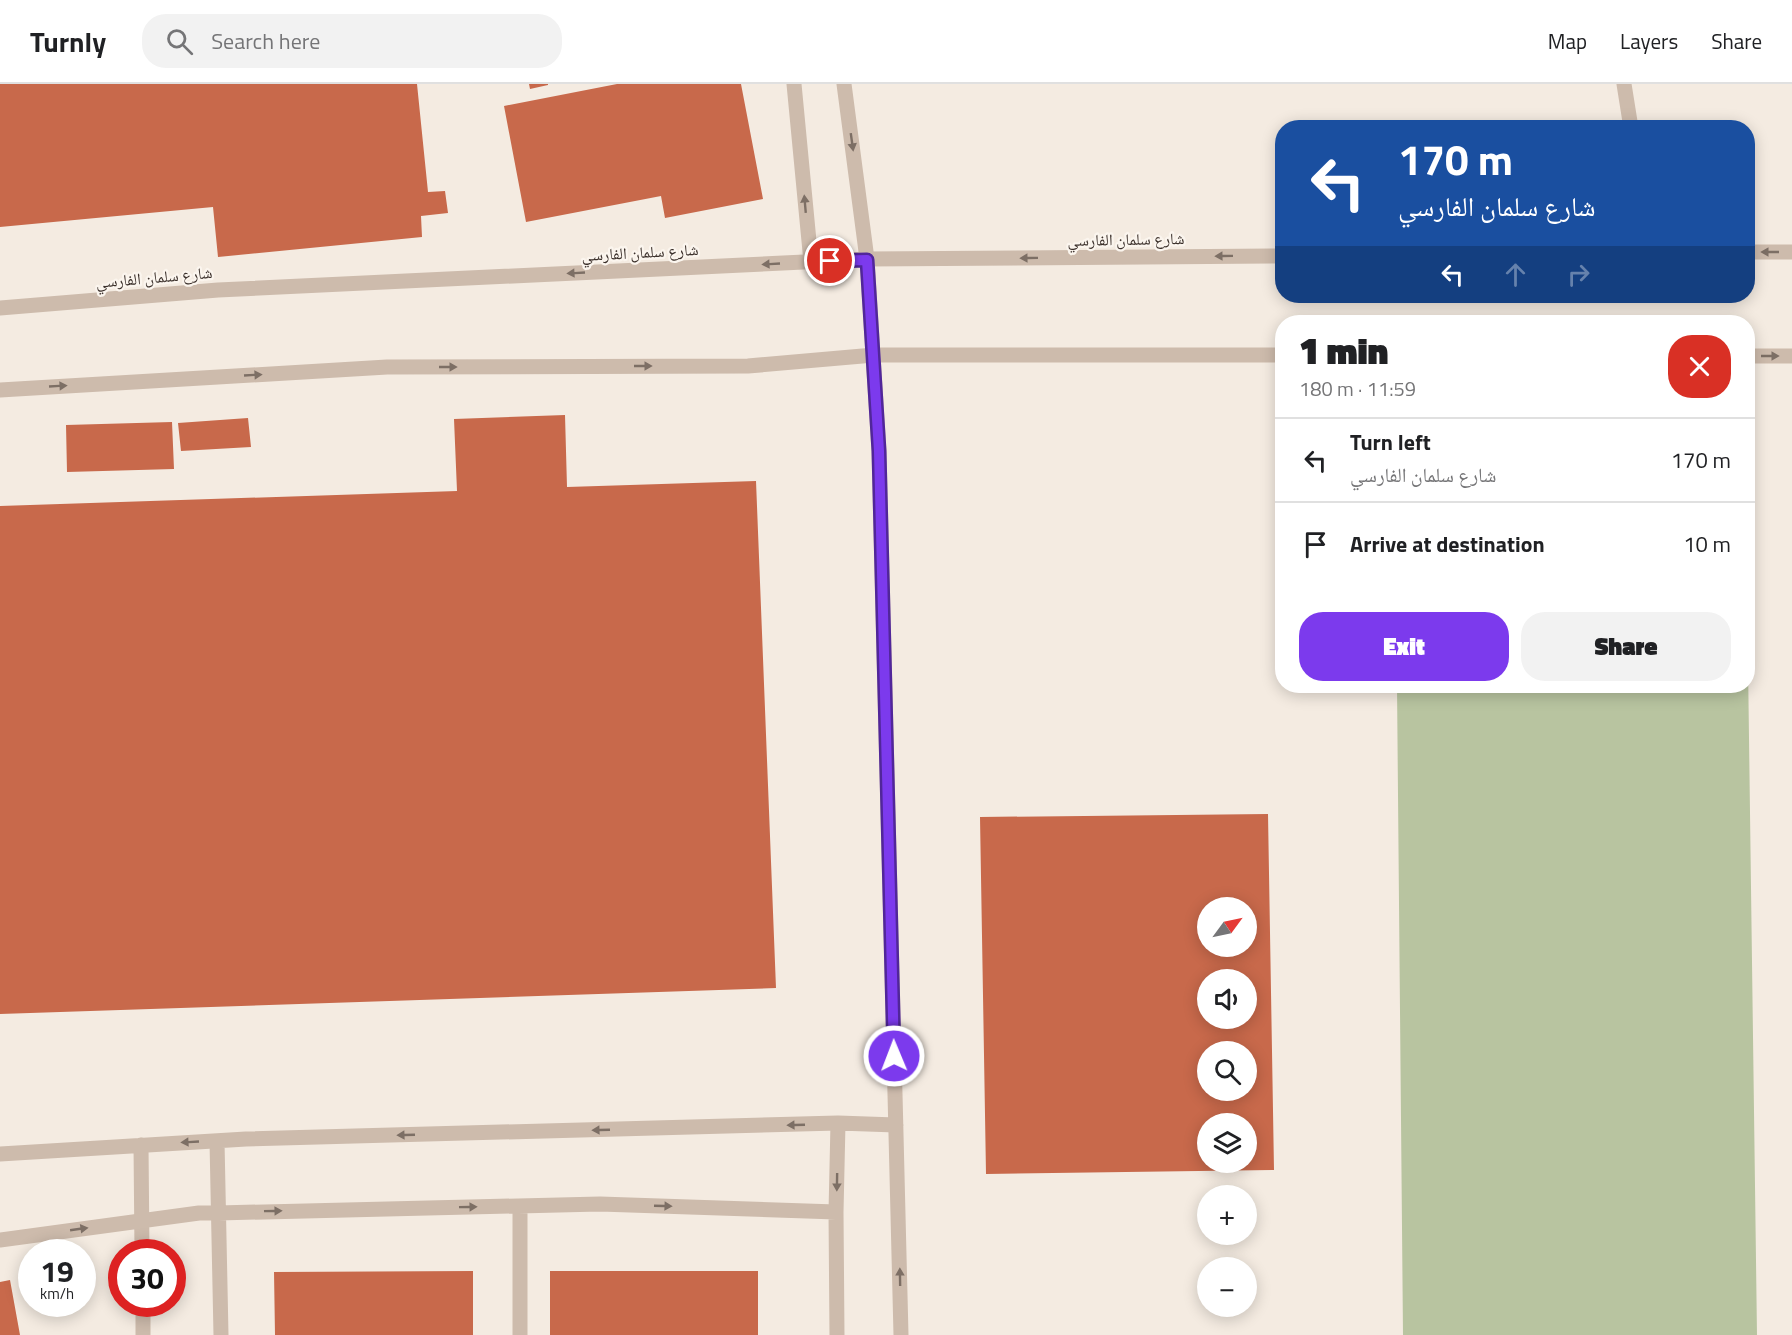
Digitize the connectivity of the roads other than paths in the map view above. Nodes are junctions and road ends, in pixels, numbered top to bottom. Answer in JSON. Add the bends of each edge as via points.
{"nodes":[{"id":1,"x":794,"y":84,"type":"edge"},
{"id":2,"x":844,"y":84,"type":"edge"},
{"id":3,"x":1624,"y":84,"type":"edge"},
{"id":4,"x":1630,"y":120,"type":"edge"},
{"id":5,"x":1755,"y":252,"type":"edge"},
{"id":6,"x":1792,"y":252,"type":"edge"},
{"id":7,"x":1275,"y":256,"type":"edge"},
{"id":8,"x":867,"y":260,"type":"junction"},
{"id":9,"x":811,"y":262,"type":"junction"},
{"id":10,"x":0,"y":308,"type":"edge"},
{"id":11,"x":874,"y":355,"type":"junction"},
{"id":12,"x":1275,"y":356,"type":"edge"},
{"id":13,"x":1755,"y":356,"type":"edge"},
{"id":14,"x":1792,"y":356,"type":"edge"},
{"id":15,"x":0,"y":390,"type":"edge"},
{"id":16,"x":838,"y":1123,"type":"junction"},
{"id":17,"x":896,"y":1125,"type":"junction"},
{"id":18,"x":217,"y":1141,"type":"junction"},
{"id":19,"x":141,"y":1145,"type":"junction"},
{"id":20,"x":0,"y":1154,"type":"edge"},
{"id":21,"x":520,"y":1206,"type":"junction"},
{"id":22,"x":836,"y":1212,"type":"junction"},
{"id":23,"x":218,"y":1213,"type":"junction"},
{"id":24,"x":141,"y":1221,"type":"junction"},
{"id":25,"x":142,"y":1239,"type":"edge"},
{"id":26,"x":0,"y":1240,"type":"edge"},
{"id":27,"x":143,"y":1317,"type":"edge"},
{"id":28,"x":143,"y":1335,"type":"edge"},
{"id":29,"x":220,"y":1335,"type":"edge"},
{"id":30,"x":520,"y":1335,"type":"edge"},
{"id":31,"x":837,"y":1335,"type":"edge"},
{"id":32,"x":901,"y":1335,"type":"edge"}],
"edges":[{"from":9,"to":1,"type":"street","one_way":true},
{"from":2,"to":8,"type":"street","one_way":true},
{"from":3,"to":4,"type":"street"},
{"from":6,"to":5,"type":"street","one_way":true},
{"from":7,"to":8,"type":"street","name":"شارع سلمان الفارسي","one_way":true},
{"from":8,"to":9,"type":"street","name":"شارع سلمان الفارسي"},
{"from":8,"to":11,"type":"street"},
{"from":9,"to":10,"type":"street","name":"شارع سلمان الفارسي","one_way":true,"via":[[218,290]]},
{"from":11,"to":12,"type":"street"},
{"from":15,"to":11,"type":"street","one_way":true,"via":[[387,367],[748,366]]},
{"from":11,"to":17,"type":"street"},
{"from":13,"to":14,"type":"street","one_way":true},
{"from":16,"to":17,"type":"street"},
{"from":16,"to":18,"type":"street","one_way":true},
{"from":16,"to":22,"type":"street","one_way":true},
{"from":32,"to":17,"type":"street","one_way":true},
{"from":18,"to":19,"type":"street","one_way":true},
{"from":18,"to":23,"type":"street"},
{"from":19,"to":20,"type":"street"},
{"from":19,"to":24,"type":"street"},
{"from":21,"to":22,"type":"street","one_way":true,"via":[[600,1204]]},
{"from":23,"to":21,"type":"street","one_way":true},
{"from":21,"to":30,"type":"street"},
{"from":22,"to":31,"type":"street"},
{"from":23,"to":24,"type":"street"},
{"from":23,"to":29,"type":"street"},
{"from":24,"to":25,"type":"street"},
{"from":26,"to":24,"type":"street","one_way":true},
{"from":27,"to":28,"type":"street"}]}
